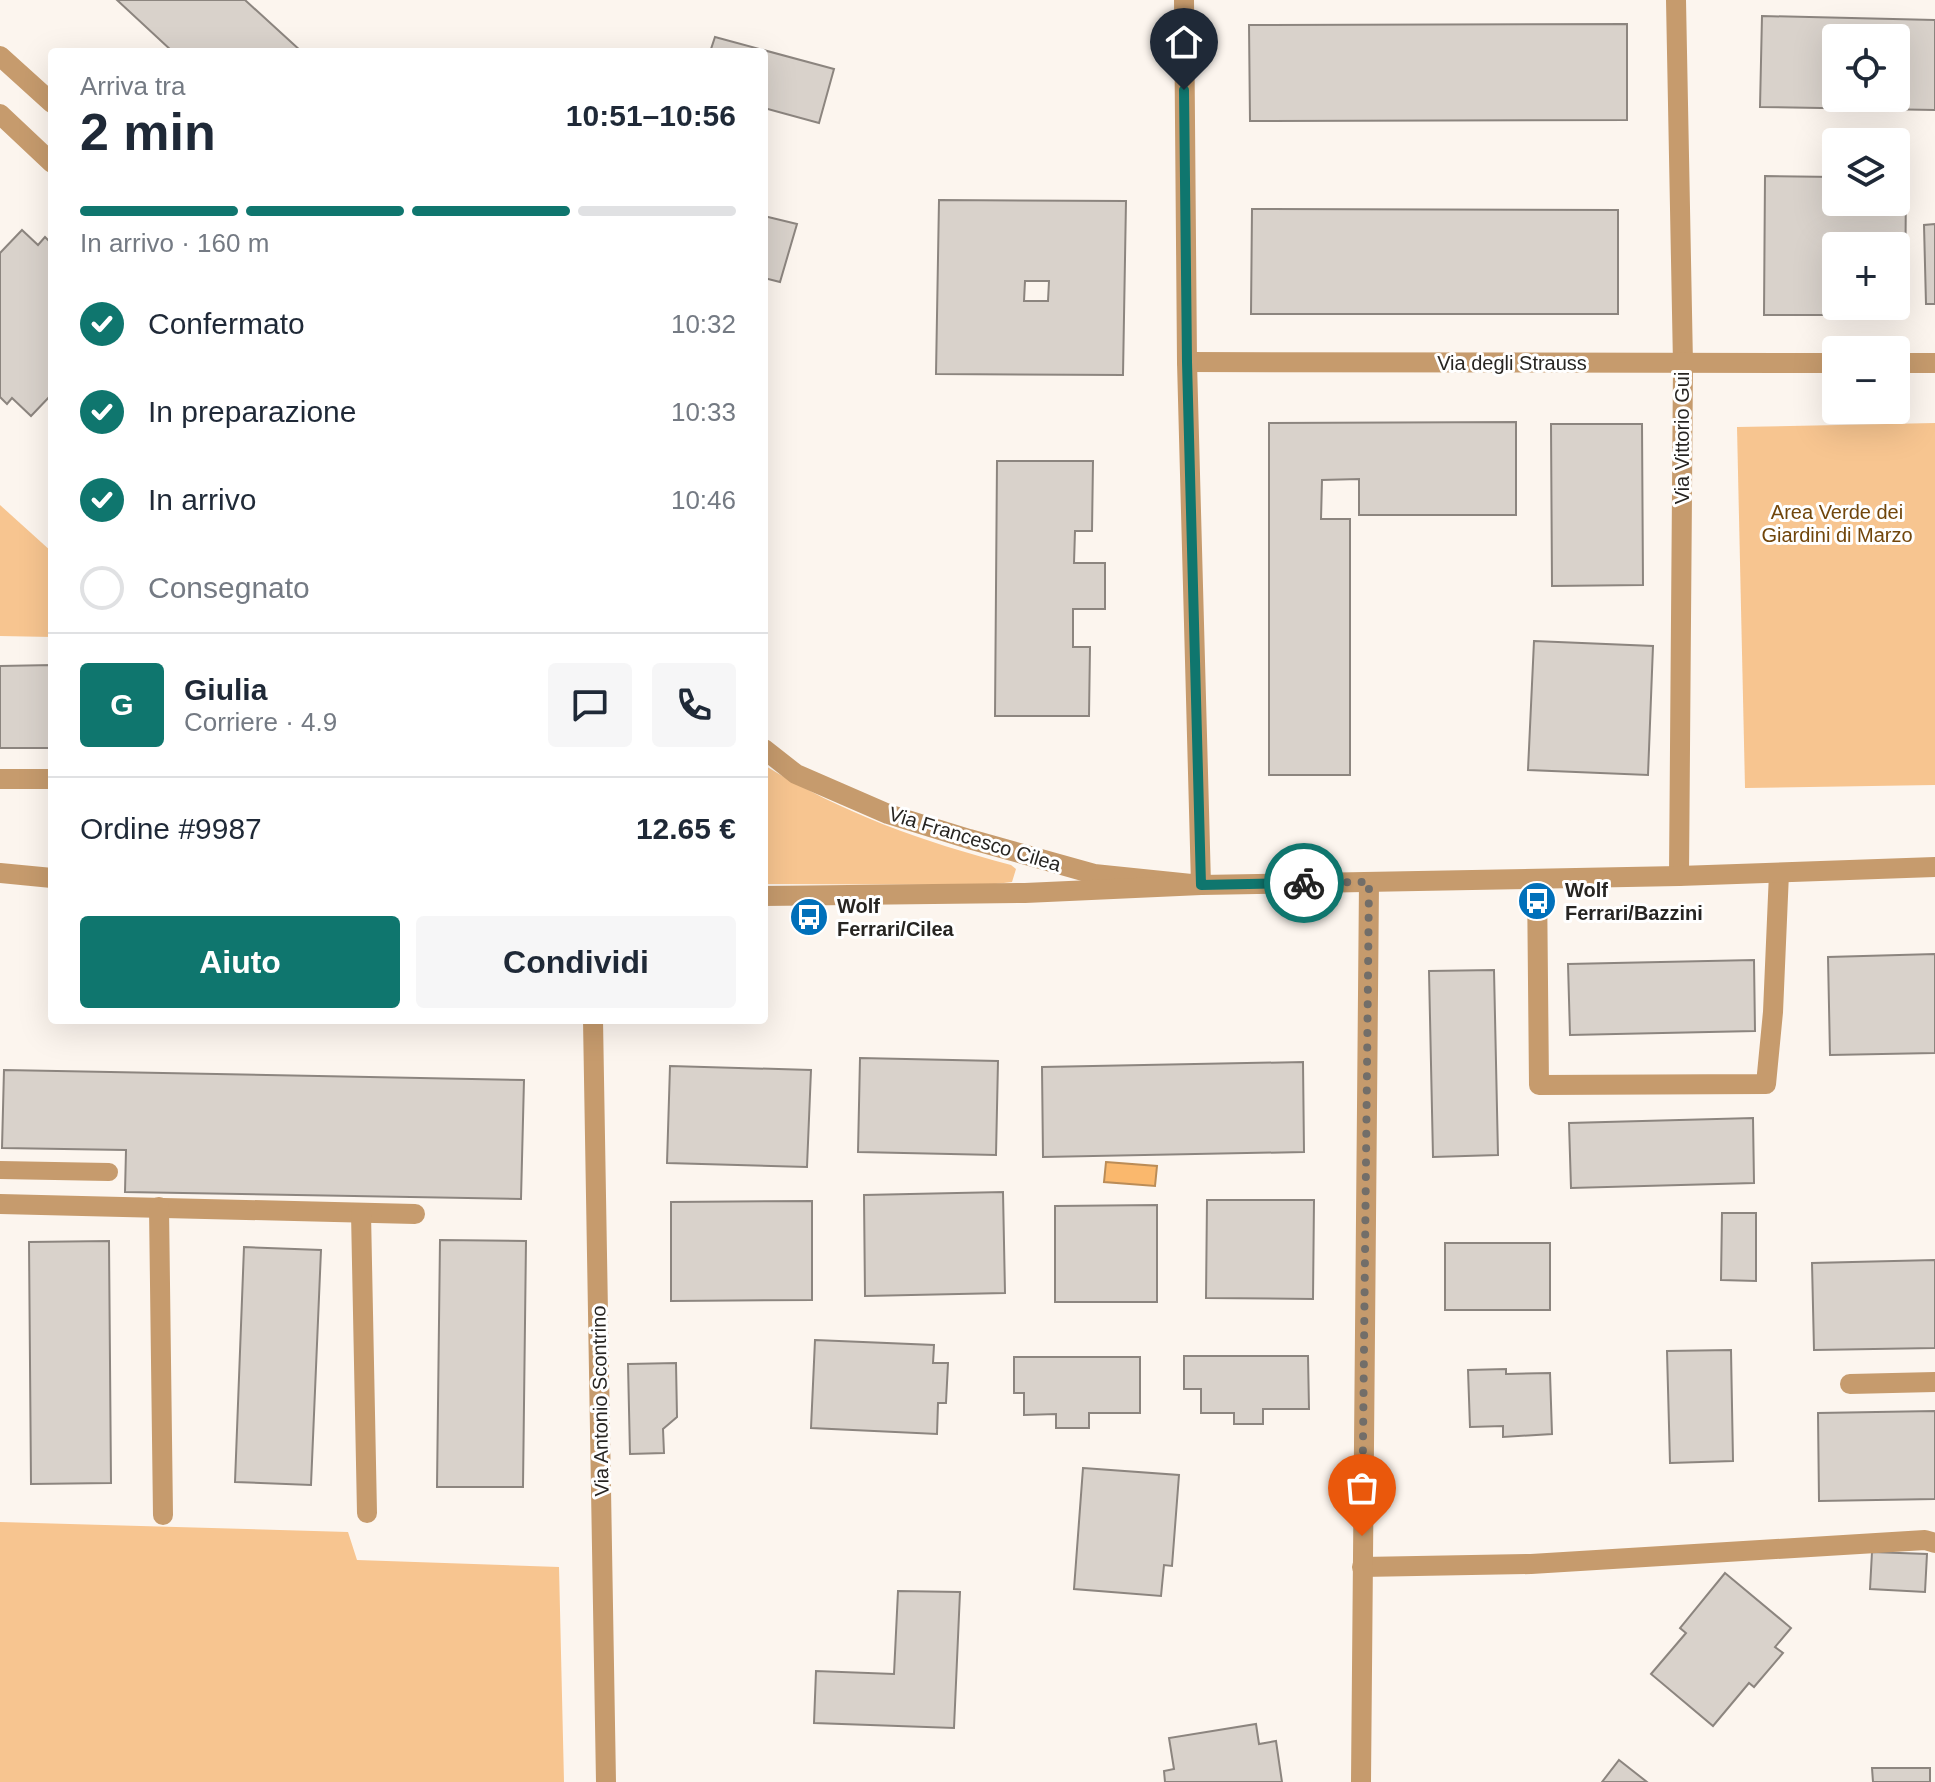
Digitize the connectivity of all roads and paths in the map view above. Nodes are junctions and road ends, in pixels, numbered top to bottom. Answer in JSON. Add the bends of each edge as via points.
{"nodes":[{"id":1,"x":1184,"y":0,"type":"edge"},
{"id":2,"x":1676,"y":0,"type":"edge"},
{"id":3,"x":0,"y":56,"type":"edge"},
{"id":4,"x":48,"y":99,"type":"edge"},
{"id":5,"x":0,"y":114,"type":"edge"},
{"id":6,"x":48,"y":159,"type":"edge"},
{"id":7,"x":1187,"y":362,"type":"junction"},
{"id":8,"x":1822,"y":363,"type":"edge"},
{"id":9,"x":1910,"y":363,"type":"edge"},
{"id":10,"x":1935,"y":363,"type":"edge"},
{"id":11,"x":1683,"y":364,"type":"junction"},
{"id":12,"x":768,"y":752,"type":"edge"},
{"id":13,"x":0,"y":779,"type":"edge"},
{"id":14,"x":48,"y":779,"type":"edge"},
{"id":15,"x":1935,"y":867,"type":"edge"},
{"id":16,"x":0,"y":873,"type":"edge"},
{"id":17,"x":1779,"y":873,"type":"junction"},
{"id":18,"x":1679,"y":876,"type":"junction"},
{"id":19,"x":48,"y":878,"type":"edge"},
{"id":20,"x":1537,"y":879,"type":"junction"},
{"id":21,"x":1369,"y":882,"type":"junction"},
{"id":22,"x":1201,"y":885,"type":"junction"},
{"id":23,"x":768,"y":896,"type":"edge"},
{"id":24,"x":593,"y":1024,"type":"edge"},
{"id":25,"x":0,"y":1170,"type":"edge"},
{"id":26,"x":109,"y":1172,"type":"dead end"},
{"id":27,"x":0,"y":1204,"type":"edge"},
{"id":28,"x":159,"y":1207,"type":"junction"},
{"id":29,"x":361,"y":1213,"type":"junction"},
{"id":30,"x":415,"y":1214,"type":"dead end"},
{"id":31,"x":1935,"y":1382,"type":"edge"},
{"id":32,"x":1850,"y":1384,"type":"dead end"},
{"id":33,"x":367,"y":1513,"type":"dead end"},
{"id":34,"x":163,"y":1515,"type":"dead end"},
{"id":35,"x":1935,"y":1543,"type":"edge"},
{"id":36,"x":1362,"y":1567,"type":"junction"},
{"id":37,"x":606,"y":1782,"type":"edge"},
{"id":38,"x":1361,"y":1782,"type":"edge"}],
"edges":[{"from":1,"to":7,"type":"street"},
{"from":2,"to":11,"type":"street","name":"Via Vittorio Gui"},
{"from":3,"to":4,"type":"street"},
{"from":5,"to":6,"type":"street"},
{"from":7,"to":11,"type":"street","name":"Via degli Strauss"},
{"from":7,"to":22,"type":"street"},
{"from":8,"to":11,"type":"street","name":"Via degli Strauss"},
{"from":9,"to":10,"type":"street"},
{"from":11,"to":18,"type":"street","name":"Via Vittorio Gui"},
{"from":12,"to":22,"type":"street","name":"Via Francesco Cilea","via":[[796,774],[888,814],[1094,874]]},
{"from":13,"to":14,"type":"street"},
{"from":15,"to":17,"type":"street"},
{"from":16,"to":19,"type":"street"},
{"from":17,"to":18,"type":"street"},
{"from":17,"to":20,"type":"street","via":[[1766,1084],[1539,1085]]},
{"from":18,"to":20,"type":"street"},
{"from":20,"to":21,"type":"street"},
{"from":21,"to":22,"type":"street"},
{"from":21,"to":36,"type":"street"},
{"from":22,"to":23,"type":"street"},
{"from":24,"to":37,"type":"street","name":"Via Antonio Scontrino"},
{"from":25,"to":26,"type":"lane"},
{"from":27,"to":28,"type":"street"},
{"from":28,"to":29,"type":"street"},
{"from":28,"to":34,"type":"street"},
{"from":29,"to":30,"type":"street"},
{"from":29,"to":33,"type":"street"},
{"from":31,"to":32,"type":"street"},
{"from":35,"to":36,"type":"street","via":[[1531,1564]]},
{"from":36,"to":38,"type":"street"}]}
